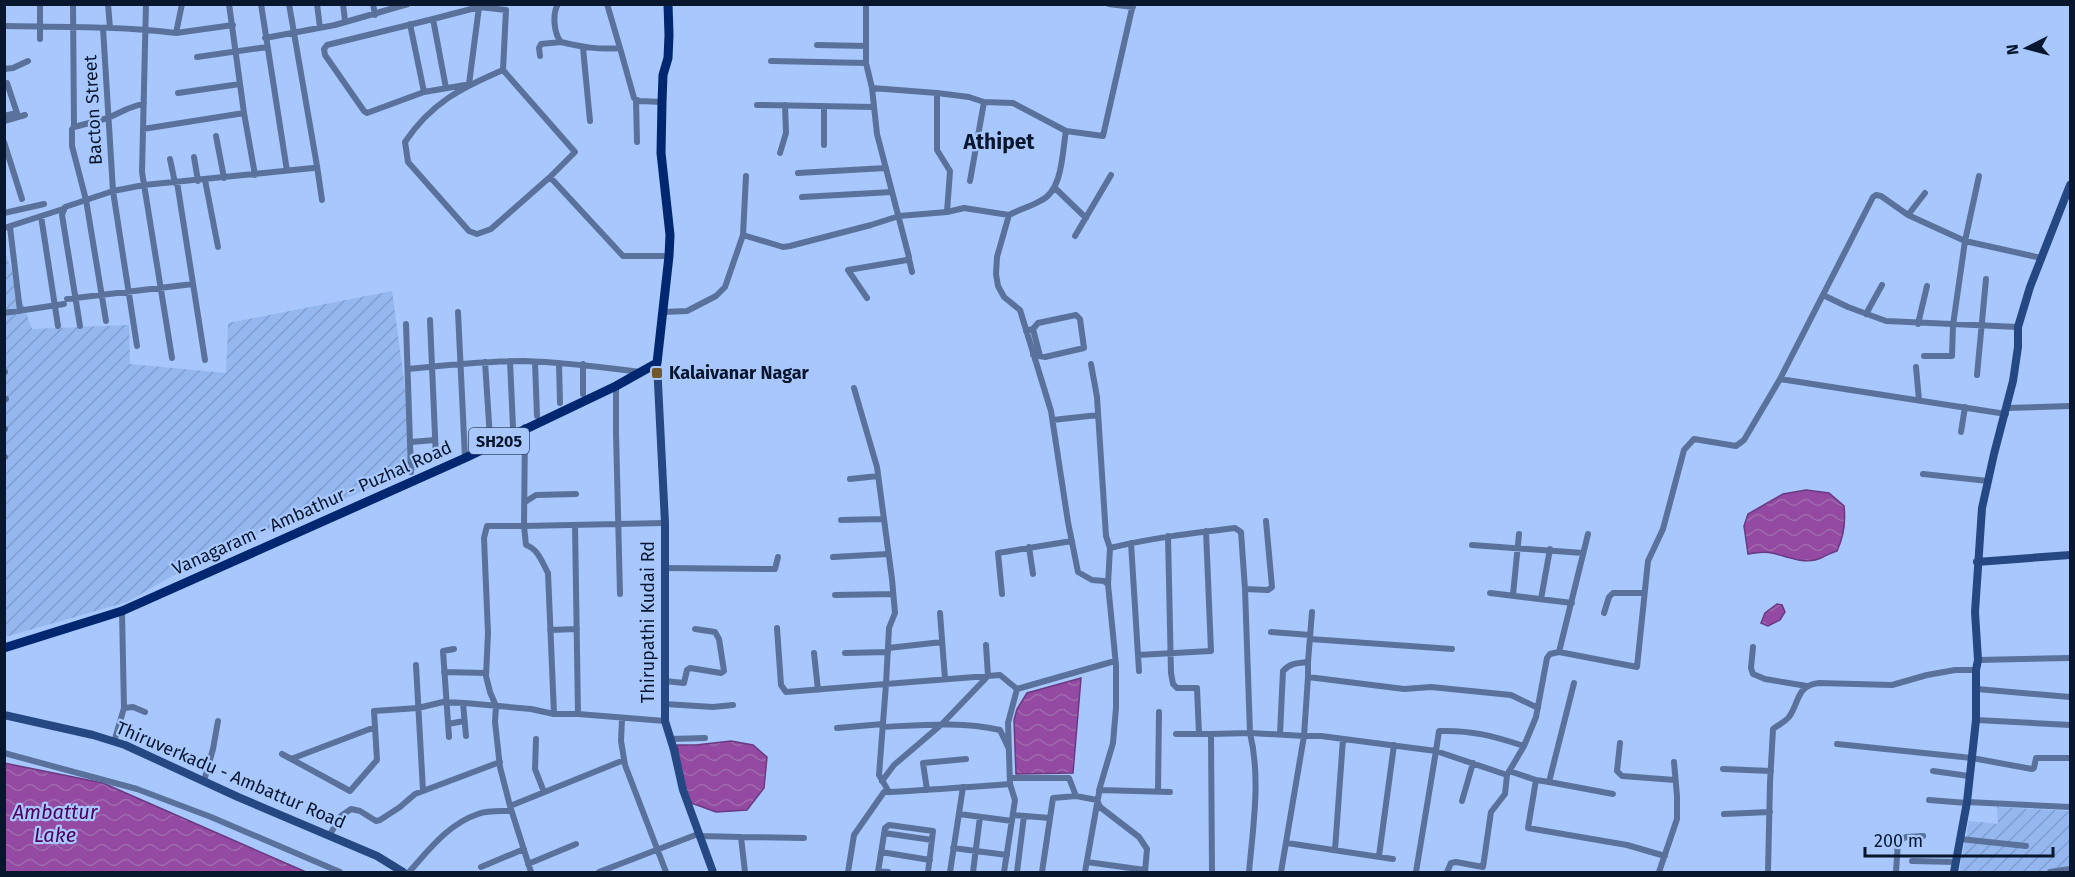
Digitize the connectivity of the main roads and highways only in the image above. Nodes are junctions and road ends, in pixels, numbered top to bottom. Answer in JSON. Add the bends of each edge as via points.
{"nodes":[{"id":1,"x":668,"y":4,"type":"edge"},
{"id":2,"x":4,"y":648,"type":"edge"}],
"edges":[{"from":1,"to":2,"type":"main road","name":"Vanagaram - Ambathur - Puzhal Road","number":"SH205","via":[[661,153],[670,235],[657,363],[465,458],[122,611]]}]}
